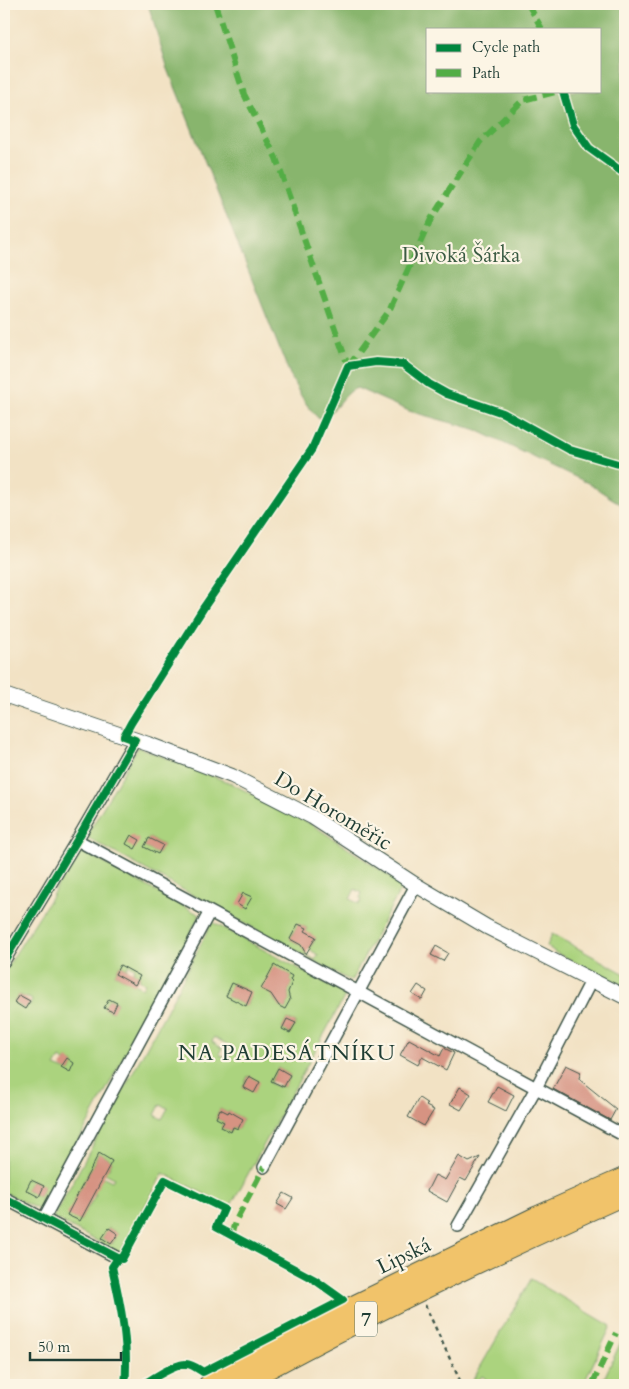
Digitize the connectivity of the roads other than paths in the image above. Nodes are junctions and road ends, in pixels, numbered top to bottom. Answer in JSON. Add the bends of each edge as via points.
{"nodes":[{"id":1,"x":4,"y":694,"type":"edge"},
{"id":2,"x":135,"y":740,"type":"junction"},
{"id":3,"x":77,"y":840,"type":"junction"},
{"id":4,"x":416,"y":886,"type":"junction"},
{"id":5,"x":209,"y":913,"type":"junction"},
{"id":6,"x":4,"y":961,"type":"edge"},
{"id":7,"x":591,"y":981,"type":"junction"},
{"id":8,"x":358,"y":992,"type":"junction"},
{"id":9,"x":625,"y":997,"type":"edge"},
{"id":10,"x":536,"y":1088,"type":"junction"},
{"id":11,"x":625,"y":1136,"type":"edge"},
{"id":12,"x":264,"y":1166,"type":"dead end"},
{"id":13,"x":625,"y":1177,"type":"edge"},
{"id":14,"x":625,"y":1195,"type":"edge"},
{"id":15,"x":4,"y":1198,"type":"edge"},
{"id":16,"x":44,"y":1218,"type":"junction"},
{"id":17,"x":458,"y":1226,"type":"dead end"},
{"id":18,"x":118,"y":1258,"type":"dead end"},
{"id":19,"x":208,"y":1385,"type":"edge"},
{"id":20,"x":239,"y":1385,"type":"edge"}],
"edges":[{"from":1,"to":2,"type":"street","name":"Do Horoměřic"},
{"from":2,"to":3,"type":"street"},
{"from":2,"to":4,"type":"street","name":"Do Horoměřic","via":[[232,776],[312,816]]},
{"from":3,"to":5,"type":"street"},
{"from":3,"to":6,"type":"street"},
{"from":4,"to":7,"type":"street","name":"Do Horoměřic","via":[[486,927]]},
{"from":4,"to":8,"type":"street"},
{"from":5,"to":8,"type":"street"},
{"from":5,"to":16,"type":"street"},
{"from":7,"to":9,"type":"street","name":"Do Horoměřic"},
{"from":7,"to":10,"type":"street"},
{"from":8,"to":10,"type":"street"},
{"from":8,"to":12,"type":"street"},
{"from":10,"to":11,"type":"street"},
{"from":10,"to":17,"type":"street"},
{"from":13,"to":19,"type":"highway","name":"Lipská","number":"7","via":[[346,1309]]},
{"from":14,"to":20,"type":"highway","name":"Lipská","number":"7","via":[[494,1255]]},
{"from":15,"to":16,"type":"street"},
{"from":16,"to":18,"type":"street"}]}
